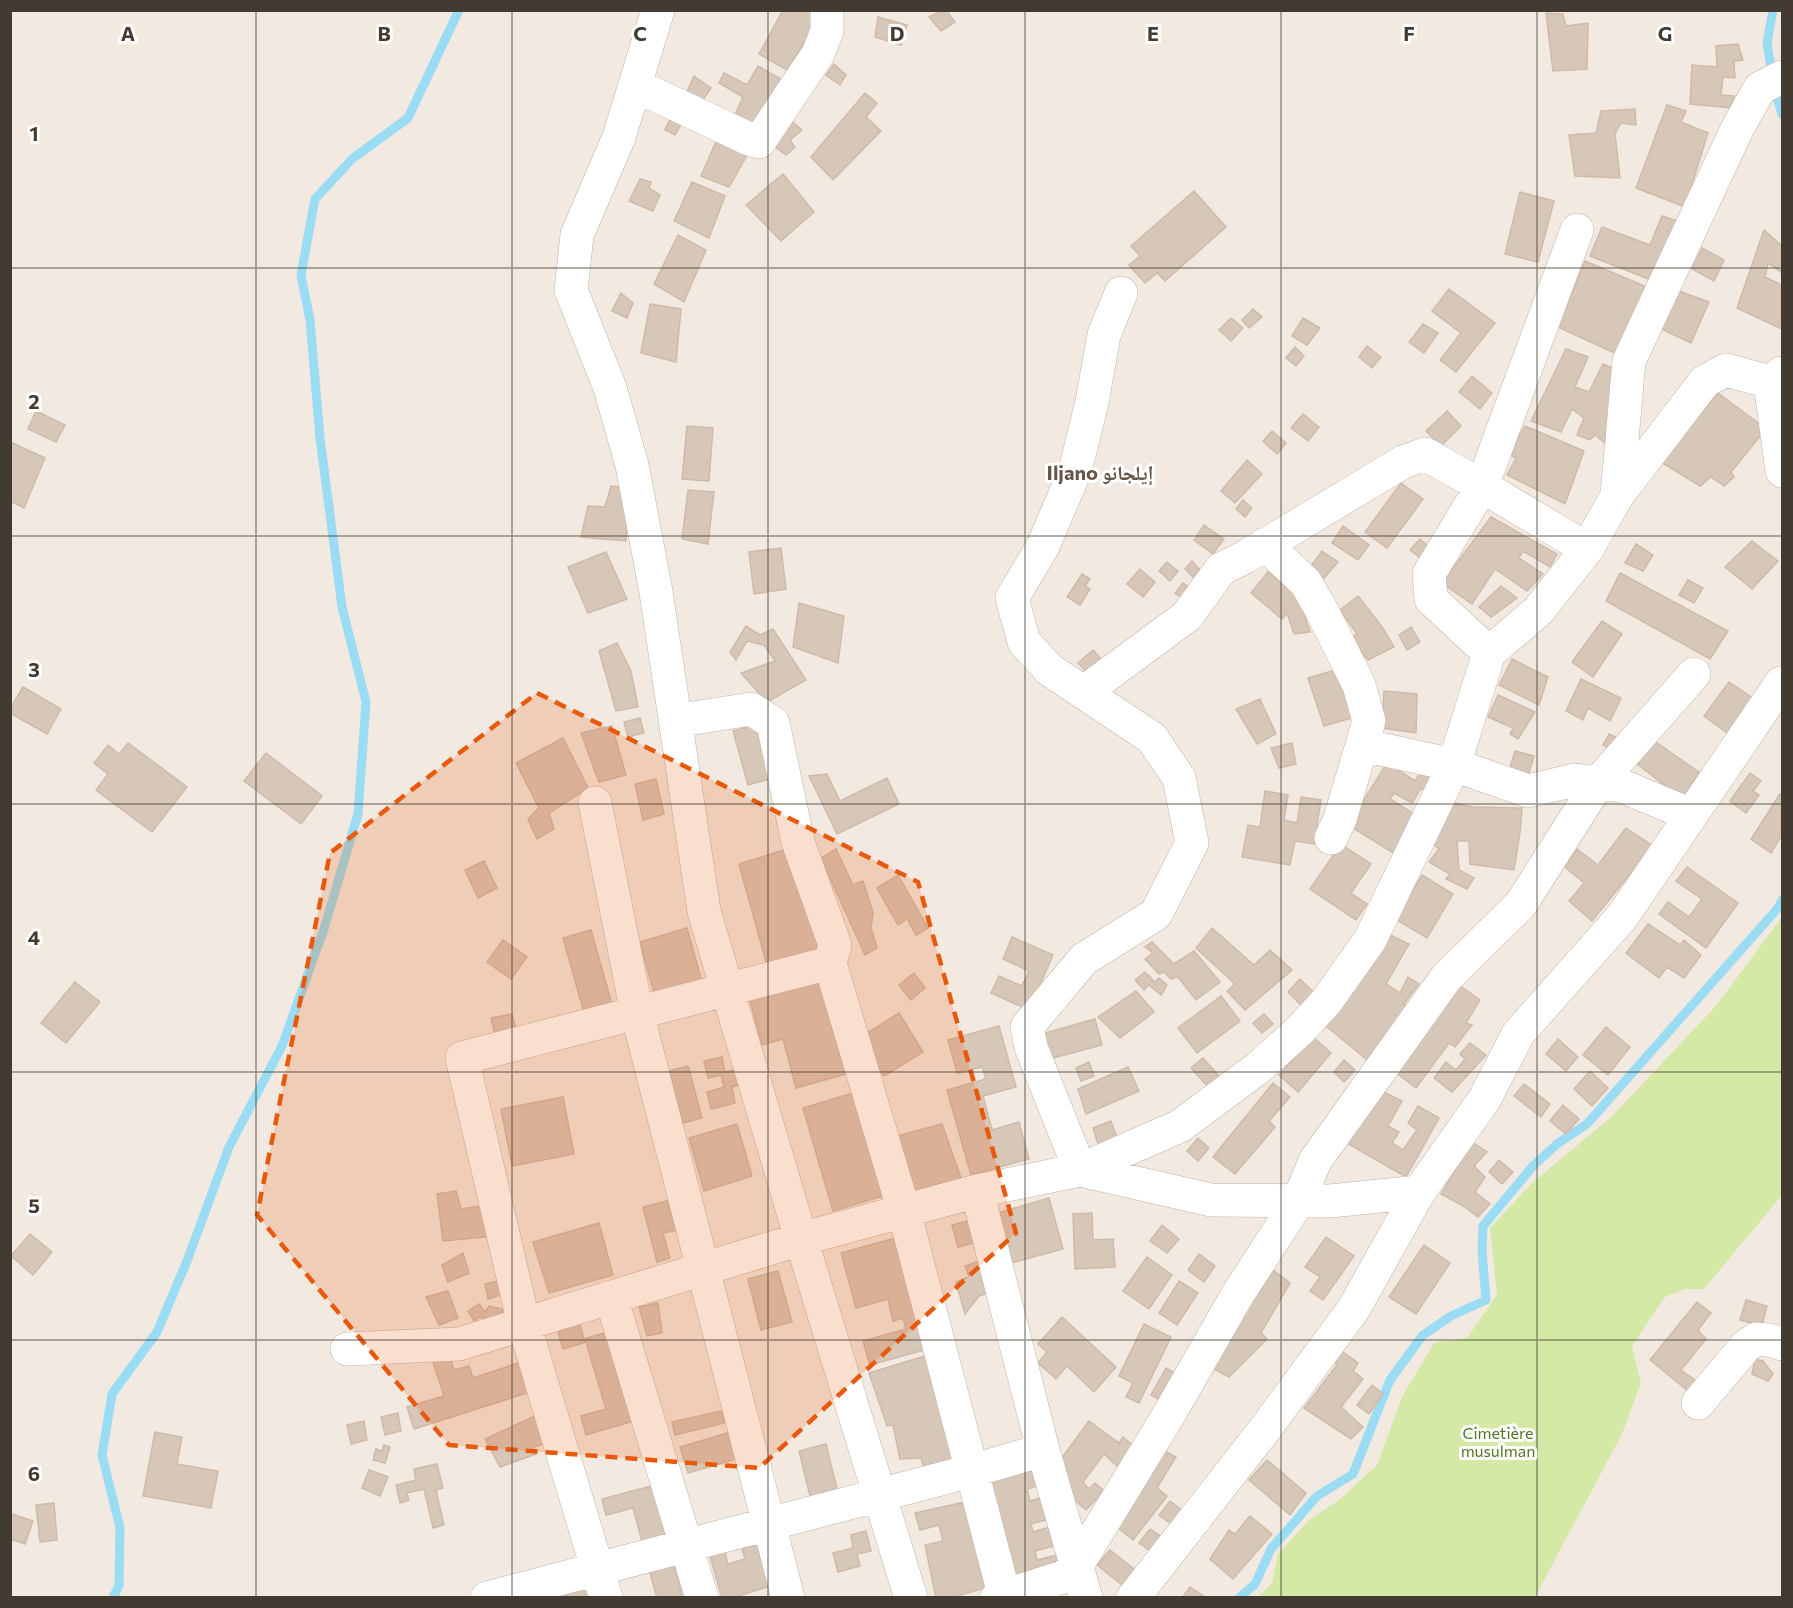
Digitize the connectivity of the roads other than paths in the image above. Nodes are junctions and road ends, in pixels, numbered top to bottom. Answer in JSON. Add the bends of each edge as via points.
{"nodes":[{"id":1,"x":658,"y":10,"type":"edge"},
{"id":2,"x":827,"y":10,"type":"edge"},
{"id":3,"x":1782,"y":78,"type":"edge"},
{"id":4,"x":635,"y":85,"type":"junction"},
{"id":5,"x":1577,"y":230,"type":"dead end"},
{"id":6,"x":1121,"y":293,"type":"dead end"},
{"id":7,"x":1776,"y":378,"type":"edge"},
{"id":8,"x":1782,"y":471,"type":"edge"},
{"id":9,"x":1482,"y":486,"type":"junction"},
{"id":10,"x":1617,"y":496,"type":"junction"},
{"id":11,"x":1265,"y":544,"type":"junction"},
{"id":12,"x":1587,"y":549,"type":"junction"},
{"id":13,"x":1489,"y":653,"type":"junction"},
{"id":14,"x":1694,"y":674,"type":"dead end"},
{"id":15,"x":1781,"y":683,"type":"edge"},
{"id":16,"x":1084,"y":692,"type":"junction"},
{"id":17,"x":675,"y":721,"type":"junction"},
{"id":18,"x":1362,"y":745,"type":"junction"},
{"id":19,"x":1454,"y":765,"type":"junction"},
{"id":20,"x":1598,"y":783,"type":"junction"},
{"id":21,"x":595,"y":803,"type":"dead end"},
{"id":22,"x":1691,"y":815,"type":"junction"},
{"id":23,"x":1331,"y":838,"type":"dead end"},
{"id":24,"x":830,"y":963,"type":"junction"},
{"id":25,"x":727,"y":989,"type":"junction"},
{"id":26,"x":637,"y":1012,"type":"junction"},
{"id":27,"x":1080,"y":1170,"type":"junction"},
{"id":28,"x":977,"y":1191,"type":"junction"},
{"id":29,"x":1419,"y":1192,"type":"junction"},
{"id":30,"x":1299,"y":1200,"type":"junction"},
{"id":31,"x":904,"y":1211,"type":"junction"},
{"id":32,"x":801,"y":1239,"type":"junction"},
{"id":33,"x":703,"y":1269,"type":"junction"},
{"id":34,"x":610,"y":1297,"type":"junction"},
{"id":35,"x":524,"y":1324,"type":"junction"},
{"id":36,"x":1782,"y":1344,"type":"edge"},
{"id":37,"x":347,"y":1349,"type":"dead end"},
{"id":38,"x":1698,"y":1403,"type":"dead end"},
{"id":39,"x":1043,"y":1450,"type":"junction"},
{"id":40,"x":971,"y":1471,"type":"junction"},
{"id":41,"x":879,"y":1494,"type":"junction"},
{"id":42,"x":768,"y":1524,"type":"junction"},
{"id":43,"x":686,"y":1545,"type":"junction"},
{"id":44,"x":1081,"y":1582,"type":"edge"},
{"id":45,"x":601,"y":1583,"type":"edge"},
{"id":46,"x":490,"y":1597,"type":"edge"},
{"id":47,"x":1002,"y":1597,"type":"edge"},
{"id":48,"x":702,"y":1598,"type":"edge"},
{"id":49,"x":788,"y":1598,"type":"edge"},
{"id":50,"x":911,"y":1598,"type":"edge"},
{"id":51,"x":1133,"y":1598,"type":"edge"}],
"edges":[{"from":1,"to":4,"type":"street"},
{"from":2,"to":4,"type":"street","via":[[827,31],[818,54],[759,142]]},
{"from":3,"to":10,"type":"street","via":[[1760,88],[1737,129],[1629,361]]},
{"from":4,"to":17,"type":"street","via":[[619,137],[578,235],[571,290],[610,388],[632,465]]},
{"from":5,"to":9,"type":"street"},
{"from":6,"to":16,"type":"street","via":[[1104,335],[1075,471],[1043,546],[1012,597],[1024,642],[1050,670]]},
{"from":7,"to":8,"type":"street"},
{"from":7,"to":10,"type":"street","via":[[1726,370],[1705,381]]},
{"from":9,"to":11,"type":"street","via":[[1425,454],[1403,462]]},
{"from":9,"to":12,"type":"street"},
{"from":9,"to":13,"type":"street","via":[[1428,574],[1431,599]]},
{"from":10,"to":12,"type":"street"},
{"from":11,"to":16,"type":"street","via":[[1221,569],[1187,616]]},
{"from":11,"to":18,"type":"street","via":[[1306,583],[1359,685],[1369,721]]},
{"from":12,"to":13,"type":"street","via":[[1538,611]]},
{"from":13,"to":19,"type":"street"},
{"from":14,"to":20,"type":"street"},
{"from":15,"to":22,"type":"street"},
{"from":16,"to":27,"type":"street","via":[[1152,738],[1179,778],[1192,843],[1156,914],[1084,959],[1027,1027],[1031,1047]]},
{"from":17,"to":24,"type":"street","via":[[751,709],[773,723],[798,842],[835,945]]},
{"from":17,"to":25,"type":"street","via":[[704,911]]},
{"from":18,"to":19,"type":"street"},
{"from":18,"to":23,"type":"street"},
{"from":19,"to":20,"type":"street","via":[[1528,791],[1575,780]]},
{"from":19,"to":27,"type":"street","via":[[1370,940],[1326,1002],[1258,1068],[1180,1126]]},
{"from":20,"to":22,"type":"street","via":[[1622,786]]},
{"from":20,"to":30,"type":"street","via":[[1521,904],[1446,978],[1315,1161]]},
{"from":21,"to":26,"type":"street"},
{"from":22,"to":29,"type":"street","via":[[1622,917],[1518,1034],[1484,1100]]},
{"from":24,"to":25,"type":"street"},
{"from":24,"to":31,"type":"street"},
{"from":25,"to":26,"type":"street"},
{"from":25,"to":32,"type":"street"},
{"from":26,"to":33,"type":"street"},
{"from":26,"to":35,"type":"street","via":[[462,1058]]},
{"from":27,"to":28,"type":"street"},
{"from":27,"to":30,"type":"street","via":[[1211,1200]]},
{"from":28,"to":31,"type":"street"},
{"from":28,"to":39,"type":"street"},
{"from":29,"to":30,"type":"street","via":[[1330,1201]]},
{"from":29,"to":51,"type":"street","via":[[1353,1310]]},
{"from":30,"to":44,"type":"street","via":[[1238,1294],[1168,1416]]},
{"from":31,"to":32,"type":"street"},
{"from":31,"to":40,"type":"street"},
{"from":32,"to":33,"type":"street"},
{"from":32,"to":41,"type":"street"},
{"from":33,"to":34,"type":"street"},
{"from":33,"to":42,"type":"street"},
{"from":34,"to":35,"type":"street"},
{"from":34,"to":43,"type":"street"},
{"from":35,"to":37,"type":"street","via":[[459,1344]]},
{"from":35,"to":45,"type":"street"},
{"from":36,"to":38,"type":"street","via":[[1756,1339],[1746,1346]]},
{"from":39,"to":40,"type":"street"},
{"from":39,"to":44,"type":"street"},
{"from":40,"to":41,"type":"street"},
{"from":40,"to":47,"type":"street"},
{"from":41,"to":42,"type":"street"},
{"from":41,"to":50,"type":"street"},
{"from":42,"to":43,"type":"street"},
{"from":42,"to":49,"type":"street"},
{"from":43,"to":45,"type":"street"},
{"from":43,"to":48,"type":"street"},
{"from":44,"to":47,"type":"street","via":[[1063,1577]]},
{"from":45,"to":46,"type":"street"}]}
